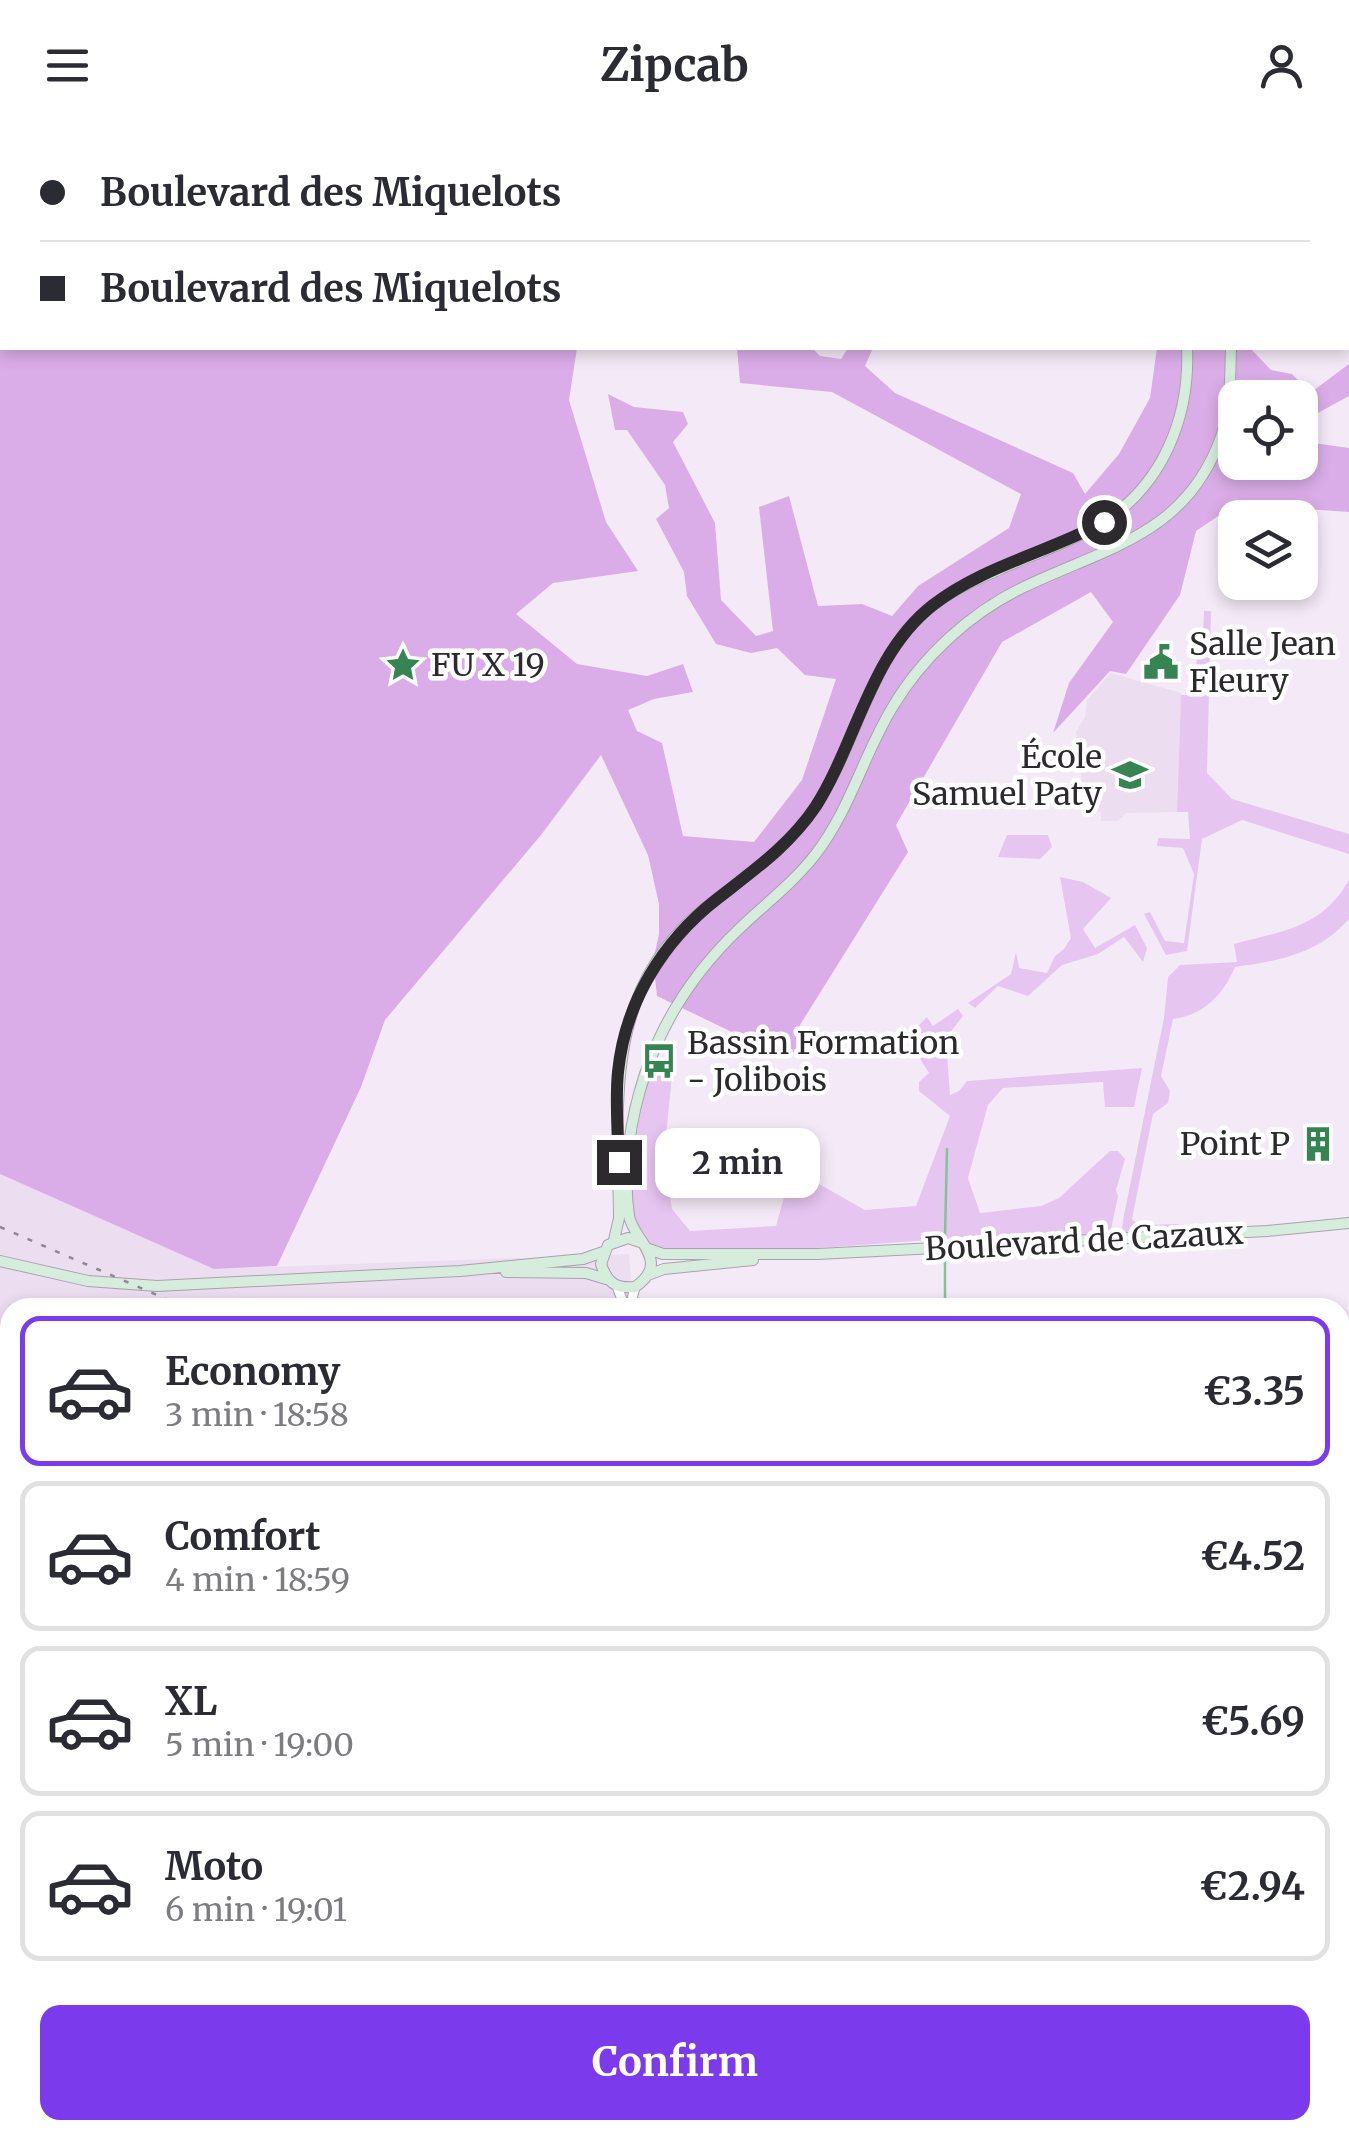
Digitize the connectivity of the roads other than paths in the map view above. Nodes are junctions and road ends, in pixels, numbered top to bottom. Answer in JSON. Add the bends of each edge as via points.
{"nodes":[{"id":1,"x":1186,"y":350,"type":"edge"},
{"id":2,"x":1231,"y":350,"type":"edge"},
{"id":3,"x":1349,"y":1223,"type":"edge"},
{"id":4,"x":614,"y":1240,"type":"junction"},
{"id":5,"x":643,"y":1245,"type":"junction"},
{"id":6,"x":603,"y":1252,"type":"junction"},
{"id":7,"x":818,"y":1254,"type":"junction"},
{"id":8,"x":0,"y":1261,"type":"edge"},
{"id":9,"x":460,"y":1271,"type":"junction"},
{"id":10,"x":648,"y":1275,"type":"junction"},
{"id":11,"x":606,"y":1278,"type":"junction"},
{"id":12,"x":616,"y":1286,"type":"junction"},
{"id":13,"x":635,"y":1286,"type":"junction"},
{"id":14,"x":622,"y":1298,"type":"edge"},
{"id":15,"x":631,"y":1298,"type":"edge"}],
"edges":[{"from":1,"to":4,"type":"main road","via":[[1182,414],[1138,494],[1080,535],[950,593],[904,632],[814,809],[784,845],[693,918],[652,970],[618,1070]]},
{"from":2,"to":5,"type":"main road","via":[[1223,433],[1189,496],[1157,526],[1005,597],[945,642],[892,708],[827,839],[688,988],[654,1050],[638,1099],[628,1198],[629,1219]]},
{"from":3,"to":7,"type":"main road","name":"Boulevard de Cazaux"},
{"from":4,"to":5,"type":"main road"},
{"from":4,"to":6,"type":"main road"},
{"from":5,"to":7,"type":"main road","name":"Boulevard de Cazaux","via":[[663,1254]]},
{"from":5,"to":10,"type":"main road","via":[[651,1261]]},
{"from":6,"to":9,"type":"main road"},
{"from":6,"to":11,"type":"main road"},
{"from":7,"to":10,"type":"main road","name":"Boulevard de Cazaux"},
{"from":8,"to":9,"type":"main road","via":[[58,1276],[146,1285]]},
{"from":9,"to":11,"type":"main road","via":[[586,1272]]},
{"from":10,"to":13,"type":"main road"},
{"from":11,"to":12,"type":"main road"},
{"from":12,"to":13,"type":"main road"},
{"from":12,"to":14,"type":"street"},
{"from":13,"to":15,"type":"street"}]}
